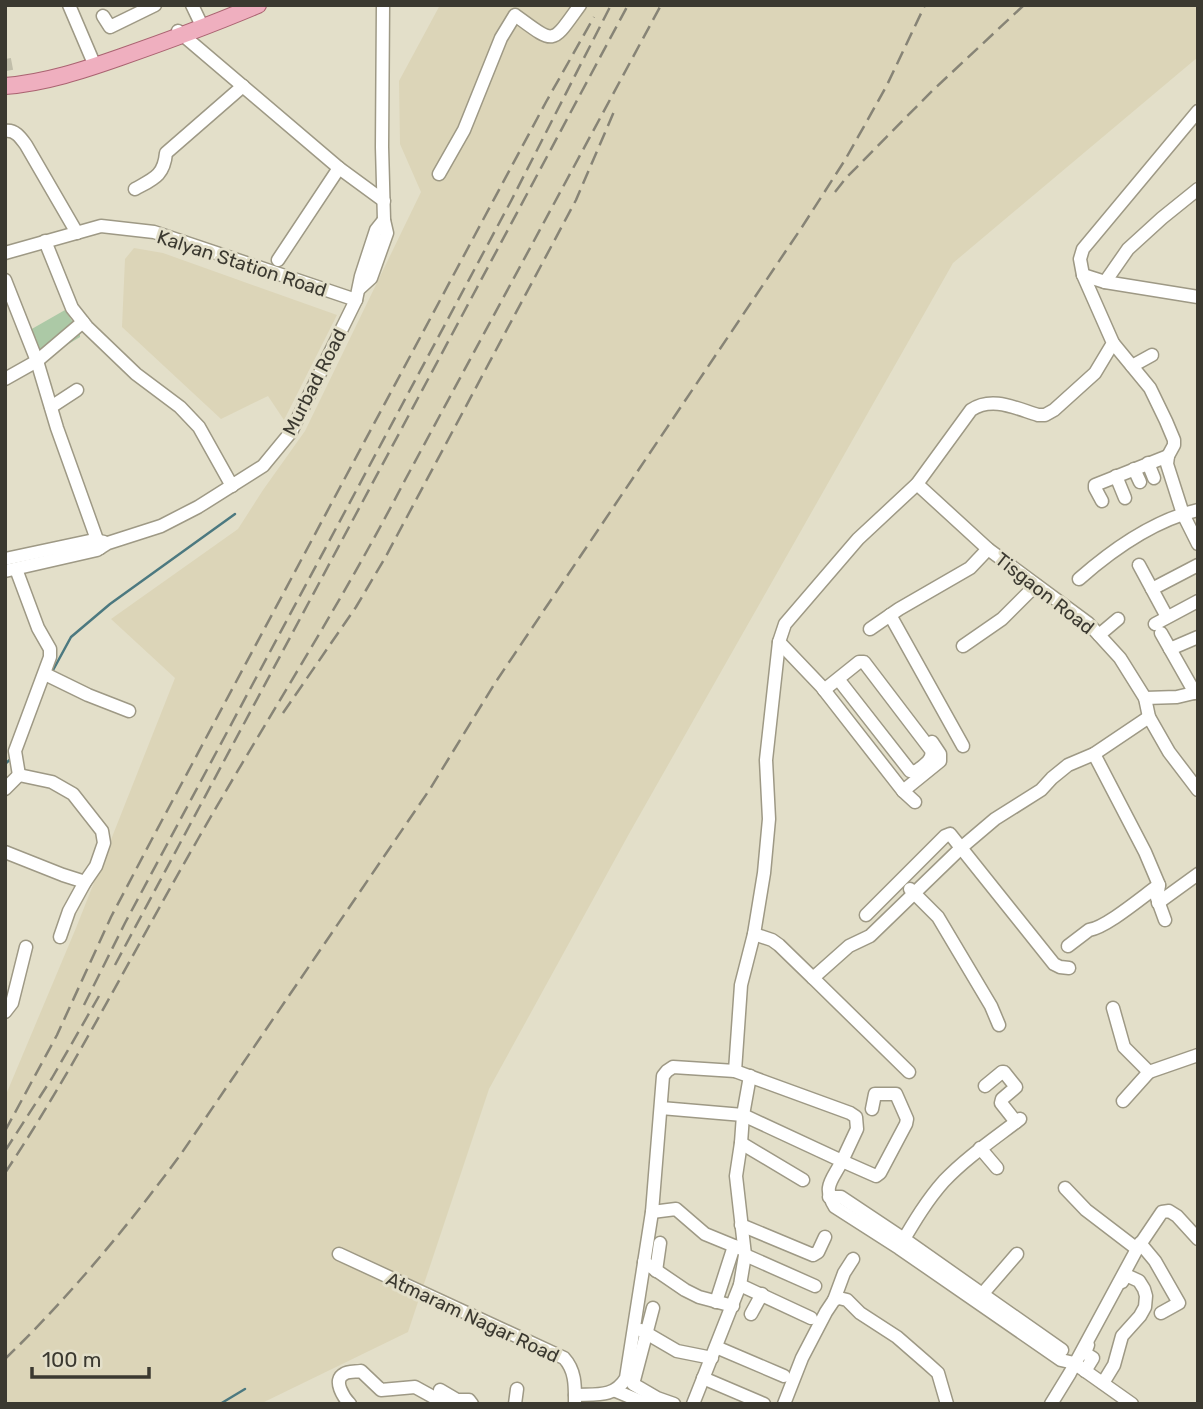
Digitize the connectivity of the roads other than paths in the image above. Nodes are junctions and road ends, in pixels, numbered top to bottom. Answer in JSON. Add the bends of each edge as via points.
{"nodes":[{"id":1,"x":69,"y":5,"type":"edge"},
{"id":2,"x":155,"y":5,"type":"edge"},
{"id":3,"x":192,"y":5,"type":"edge"},
{"id":4,"x":383,"y":5,"type":"edge"},
{"id":5,"x":580,"y":5,"type":"edge"},
{"id":6,"x":245,"y":7,"type":"edge"},
{"id":7,"x":103,"y":16,"type":"dead end"},
{"id":8,"x":202,"y":24,"type":"junction"},
{"id":9,"x":181,"y":33,"type":"junction"},
{"id":10,"x":93,"y":62,"type":"junction"},
{"id":11,"x":8,"y":80,"type":"edge"},
{"id":12,"x":243,"y":86,"type":"junction"},
{"id":13,"x":1198,"y":111,"type":"edge"},
{"id":14,"x":5,"y":131,"type":"edge"},
{"id":15,"x":339,"y":168,"type":"junction"},
{"id":16,"x":439,"y":174,"type":"dead end"},
{"id":17,"x":135,"y":189,"type":"dead end"},
{"id":18,"x":1198,"y":189,"type":"edge"},
{"id":19,"x":384,"y":201,"type":"junction"},
{"id":20,"x":77,"y":233,"type":"junction"},
{"id":21,"x":45,"y":242,"type":"junction"},
{"id":22,"x":5,"y":253,"type":"edge"},
{"id":23,"x":278,"y":260,"type":"dead end"},
{"id":24,"x":1083,"y":275,"type":"junction"},
{"id":25,"x":5,"y":280,"type":"edge"},
{"id":26,"x":1105,"y":282,"type":"junction"},
{"id":27,"x":358,"y":294,"type":"junction"},
{"id":28,"x":1197,"y":294,"type":"edge"},
{"id":29,"x":83,"y":322,"type":"junction"},
{"id":30,"x":1113,"y":343,"type":"junction"},
{"id":31,"x":50,"y":350,"type":"junction"},
{"id":32,"x":1152,"y":355,"type":"dead end"},
{"id":33,"x":37,"y":361,"type":"junction"},
{"id":34,"x":58,"y":363,"type":"dead end"},
{"id":35,"x":1132,"y":366,"type":"junction"},
{"id":36,"x":5,"y":379,"type":"edge"},
{"id":37,"x":76,"y":390,"type":"dead end"},
{"id":38,"x":51,"y":407,"type":"junction"},
{"id":39,"x":1168,"y":456,"type":"junction"},
{"id":40,"x":1148,"y":463,"type":"junction"},
{"id":41,"x":1122,"y":470,"type":"junction"},
{"id":42,"x":1154,"y":478,"type":"dead end"},
{"id":43,"x":1140,"y":482,"type":"dead end"},
{"id":44,"x":917,"y":484,"type":"junction"},
{"id":45,"x":232,"y":486,"type":"junction"},
{"id":46,"x":1125,"y":498,"type":"dead end"},
{"id":47,"x":1102,"y":501,"type":"dead end"},
{"id":48,"x":1198,"y":510,"type":"edge"},
{"id":49,"x":1183,"y":514,"type":"junction"},
{"id":50,"x":102,"y":544,"type":"junction"},
{"id":51,"x":1198,"y":544,"type":"edge"},
{"id":52,"x":988,"y":549,"type":"junction"},
{"id":53,"x":5,"y":559,"type":"edge"},
{"id":54,"x":1139,"y":565,"type":"dead end"},
{"id":55,"x":1198,"y":565,"type":"edge"},
{"id":56,"x":11,"y":570,"type":"edge"},
{"id":57,"x":1079,"y":579,"type":"dead end"},
{"id":58,"x":1036,"y":584,"type":"junction"},
{"id":59,"x":1152,"y":589,"type":"junction"},
{"id":60,"x":1198,"y":601,"type":"edge"},
{"id":61,"x":890,"y":615,"type":"junction"},
{"id":62,"x":1167,"y":617,"type":"junction"},
{"id":63,"x":1118,"y":619,"type":"dead end"},
{"id":64,"x":870,"y":629,"type":"dead end"},
{"id":65,"x":1099,"y":635,"type":"junction"},
{"id":66,"x":1198,"y":637,"type":"edge"},
{"id":67,"x":779,"y":642,"type":"junction"},
{"id":68,"x":963,"y":646,"type":"dead end"},
{"id":69,"x":1170,"y":649,"type":"junction"},
{"id":70,"x":45,"y":674,"type":"junction"},
{"id":71,"x":842,"y":684,"type":"dead end"},
{"id":72,"x":822,"y":688,"type":"junction"},
{"id":73,"x":1196,"y":692,"type":"edge"},
{"id":74,"x":1145,"y":698,"type":"junction"},
{"id":75,"x":129,"y":711,"type":"dead end"},
{"id":76,"x":1149,"y":717,"type":"junction"},
{"id":77,"x":963,"y":746,"type":"dead end"},
{"id":78,"x":1094,"y":754,"type":"junction"},
{"id":79,"x":18,"y":771,"type":"junction"},
{"id":80,"x":5,"y":789,"type":"edge"},
{"id":81,"x":1198,"y":790,"type":"edge"},
{"id":82,"x":903,"y":791,"type":"junction"},
{"id":83,"x":915,"y":802,"type":"dead end"},
{"id":84,"x":962,"y":847,"type":"junction"},
{"id":85,"x":5,"y":852,"type":"edge"},
{"id":86,"x":1198,"y":874,"type":"edge"},
{"id":87,"x":901,"y":881,"type":"junction"},
{"id":88,"x":85,"y":882,"type":"junction"},
{"id":89,"x":1159,"y":885,"type":"junction"},
{"id":90,"x":914,"y":894,"type":"junction"},
{"id":91,"x":1158,"y":903,"type":"junction"},
{"id":92,"x":866,"y":915,"type":"dead end"},
{"id":93,"x":1165,"y":920,"type":"dead end"},
{"id":94,"x":754,"y":933,"type":"junction"},
{"id":95,"x":60,"y":937,"type":"dead end"},
{"id":96,"x":1068,"y":946,"type":"dead end"},
{"id":97,"x":26,"y":947,"type":"dead end"},
{"id":98,"x":1069,"y":968,"type":"dead end"},
{"id":99,"x":813,"y":978,"type":"junction"},
{"id":100,"x":1112,"y":1008,"type":"dead end"},
{"id":101,"x":5,"y":1012,"type":"edge"},
{"id":102,"x":999,"y":1025,"type":"dead end"},
{"id":103,"x":1198,"y":1055,"type":"edge"},
{"id":104,"x":735,"y":1071,"type":"junction"},
{"id":105,"x":909,"y":1072,"type":"dead end"},
{"id":106,"x":1149,"y":1072,"type":"junction"},
{"id":107,"x":750,"y":1076,"type":"junction"},
{"id":108,"x":985,"y":1086,"type":"dead end"},
{"id":109,"x":1123,"y":1101,"type":"dead end"},
{"id":110,"x":661,"y":1108,"type":"junction"},
{"id":111,"x":850,"y":1112,"type":"junction"},
{"id":112,"x":743,"y":1115,"type":"junction"},
{"id":113,"x":740,"y":1148,"type":"junction"},
{"id":114,"x":981,"y":1149,"type":"junction"},
{"id":115,"x":844,"y":1162,"type":"junction"},
{"id":116,"x":997,"y":1168,"type":"dead end"},
{"id":117,"x":803,"y":1180,"type":"dead end"},
{"id":118,"x":1065,"y":1188,"type":"dead end"},
{"id":119,"x":652,"y":1212,"type":"junction"},
{"id":120,"x":741,"y":1225,"type":"junction"},
{"id":121,"x":825,"y":1237,"type":"dead end"},
{"id":122,"x":1198,"y":1239,"type":"edge"},
{"id":123,"x":660,"y":1243,"type":"dead end"},
{"id":124,"x":901,"y":1243,"type":"junction"},
{"id":125,"x":1139,"y":1246,"type":"junction"},
{"id":126,"x":741,"y":1250,"type":"junction"},
{"id":127,"x":339,"y":1254,"type":"dead end"},
{"id":128,"x":1017,"y":1254,"type":"dead end"},
{"id":129,"x":853,"y":1259,"type":"dead end"},
{"id":130,"x":644,"y":1262,"type":"junction"},
{"id":131,"x":656,"y":1271,"type":"junction"},
{"id":132,"x":1163,"y":1275,"type":"junction"},
{"id":133,"x":740,"y":1285,"type":"junction"},
{"id":134,"x":815,"y":1286,"type":"dead end"},
{"id":135,"x":1149,"y":1286,"type":"dead end"},
{"id":136,"x":762,"y":1294,"type":"junction"},
{"id":137,"x":979,"y":1298,"type":"junction"},
{"id":138,"x":834,"y":1300,"type":"junction"},
{"id":139,"x":716,"y":1302,"type":"junction"},
{"id":140,"x":733,"y":1306,"type":"junction"},
{"id":141,"x":653,"y":1308,"type":"dead end"},
{"id":142,"x":1161,"y":1313,"type":"dead end"},
{"id":143,"x":751,"y":1314,"type":"dead end"},
{"id":144,"x":1103,"y":1315,"type":"junction"},
{"id":145,"x":811,"y":1318,"type":"dead end"},
{"id":146,"x":640,"y":1329,"type":"junction"},
{"id":147,"x":714,"y":1353,"type":"junction"},
{"id":148,"x":1075,"y":1367,"type":"junction"},
{"id":149,"x":784,"y":1376,"type":"dead end"},
{"id":150,"x":703,"y":1378,"type":"junction"},
{"id":151,"x":1103,"y":1383,"type":"junction"},
{"id":152,"x":517,"y":1389,"type":"dead end"},
{"id":153,"x":616,"y":1391,"type":"junction"},
{"id":154,"x":439,"y":1396,"type":"edge"},
{"id":155,"x":575,"y":1399,"type":"edge"},
{"id":156,"x":1054,"y":1399,"type":"edge"},
{"id":157,"x":652,"y":1402,"type":"edge"},
{"id":158,"x":350,"y":1404,"type":"edge"},
{"id":159,"x":472,"y":1404,"type":"edge"},
{"id":160,"x":516,"y":1404,"type":"edge"},
{"id":161,"x":674,"y":1404,"type":"edge"},
{"id":162,"x":693,"y":1404,"type":"edge"},
{"id":163,"x":764,"y":1404,"type":"edge"},
{"id":164,"x":784,"y":1404,"type":"edge"},
{"id":165,"x":947,"y":1404,"type":"edge"},
{"id":166,"x":1132,"y":1404,"type":"edge"}],
"edges":[{"from":1,"to":10,"type":"street"},
{"from":2,"to":7,"type":"street","via":[[110,27]]},
{"from":3,"to":8,"type":"street"},
{"from":4,"to":19,"type":"street","name":"Murbad Road"},
{"from":5,"to":16,"type":"street","via":[[565,29],[550,37],[515,15],[464,130]]},
{"from":6,"to":8,"type":"main road"},
{"from":8,"to":9,"type":"main road"},
{"from":9,"to":10,"type":"main road"},
{"from":9,"to":12,"type":"street"},
{"from":10,"to":11,"type":"main road"},
{"from":12,"to":15,"type":"street"},
{"from":12,"to":17,"type":"street","via":[[166,153],[158,176]]},
{"from":13,"to":24,"type":"street","via":[[1083,249]]},
{"from":14,"to":20,"type":"street","via":[[19,135]]},
{"from":15,"to":19,"type":"street"},
{"from":15,"to":23,"type":"street"},
{"from":18,"to":26,"type":"street","via":[[1128,250]]},
{"from":19,"to":27,"type":"street","name":"Murbad Road","via":[[387,233],[371,278]]},
{"from":20,"to":21,"type":"street","name":"Kalyan Station Road"},
{"from":20,"to":27,"type":"street","name":"Kalyan Station Road","via":[[101,226],[155,232]]},
{"from":21,"to":22,"type":"street","name":"Kalyan Station Road"},
{"from":21,"to":29,"type":"street","via":[[72,308]]},
{"from":24,"to":26,"type":"street"},
{"from":24,"to":30,"type":"street"},
{"from":25,"to":33,"type":"street"},
{"from":26,"to":28,"type":"street"},
{"from":27,"to":45,"type":"street","name":"Murbad Road","via":[[291,432],[264,466]]},
{"from":29,"to":31,"type":"street"},
{"from":29,"to":45,"type":"street","via":[[136,374],[190,417]]},
{"from":30,"to":35,"type":"street"},
{"from":30,"to":44,"type":"street","via":[[1095,373],[1045,415],[992,402],[971,410]]},
{"from":31,"to":33,"type":"street"},
{"from":31,"to":34,"type":"street"},
{"from":32,"to":35,"type":"street"},
{"from":33,"to":36,"type":"street"},
{"from":33,"to":38,"type":"street"},
{"from":35,"to":39,"type":"street","via":[[1150,388],[1174,440]]},
{"from":37,"to":38,"type":"street"},
{"from":38,"to":50,"type":"street"},
{"from":39,"to":40,"type":"street"},
{"from":39,"to":49,"type":"street"},
{"from":40,"to":41,"type":"street"},
{"from":40,"to":42,"type":"street"},
{"from":41,"to":43,"type":"street"},
{"from":41,"to":46,"type":"street"},
{"from":41,"to":47,"type":"street","via":[[1094,486]]},
{"from":44,"to":52,"type":"street","name":"Tisgaon Road"},
{"from":44,"to":67,"type":"street","via":[[858,539],[785,624]]},
{"from":45,"to":50,"type":"street","name":"Murbad Road","via":[[161,526]]},
{"from":48,"to":49,"type":"street"},
{"from":49,"to":51,"type":"street"},
{"from":49,"to":57,"type":"street","via":[[1129,540]]},
{"from":50,"to":53,"type":"street","name":"Murbad Road","via":[[94,540]]},
{"from":50,"to":56,"type":"street","name":"Murbad Road"},
{"from":52,"to":58,"type":"street","name":"Tisgaon Road"},
{"from":52,"to":61,"type":"street","via":[[970,568]]},
{"from":54,"to":59,"type":"street"},
{"from":55,"to":59,"type":"street"},
{"from":56,"to":70,"type":"street","via":[[50,649]]},
{"from":58,"to":65,"type":"street","name":"Tisgaon Road"},
{"from":58,"to":68,"type":"street","via":[[1002,619]]},
{"from":59,"to":62,"type":"street"},
{"from":60,"to":62,"type":"street"},
{"from":61,"to":64,"type":"street"},
{"from":61,"to":77,"type":"street"},
{"from":62,"to":69,"type":"street","via":[[1158,629]]},
{"from":63,"to":65,"type":"street"},
{"from":65,"to":74,"type":"street","name":"Tisgaon Road"},
{"from":66,"to":69,"type":"street"},
{"from":67,"to":72,"type":"street"},
{"from":67,"to":94,"type":"street","via":[[766,760],[769,819]]},
{"from":69,"to":73,"type":"street"},
{"from":70,"to":75,"type":"street"},
{"from":70,"to":79,"type":"street","via":[[15,751]]},
{"from":71,"to":72,"type":"street","via":[[910,771],[930,760],[931,750],[864,662]]},
{"from":72,"to":82,"type":"street"},
{"from":72,"to":82,"type":"street","via":[[856,658],[866,657],[941,757]]},
{"from":73,"to":74,"type":"street"},
{"from":74,"to":76,"type":"street","name":"Tisgaon Road"},
{"from":76,"to":78,"type":"street"},
{"from":76,"to":81,"type":"street","name":"Tisgaon Road"},
{"from":78,"to":84,"type":"street","via":[[1068,765]]},
{"from":78,"to":89,"type":"street"},
{"from":79,"to":80,"type":"street"},
{"from":79,"to":88,"type":"street","via":[[74,794],[102,831],[104,843]]},
{"from":82,"to":83,"type":"street"},
{"from":84,"to":87,"type":"street","via":[[948,834]]},
{"from":84,"to":90,"type":"street"},
{"from":84,"to":98,"type":"street","via":[[1054,964]]},
{"from":85,"to":88,"type":"street"},
{"from":86,"to":91,"type":"street"},
{"from":87,"to":90,"type":"street"},
{"from":87,"to":92,"type":"street"},
{"from":88,"to":95,"type":"street"},
{"from":89,"to":91,"type":"street"},
{"from":89,"to":96,"type":"street"},
{"from":90,"to":99,"type":"street","via":[[870,936],[849,946]]},
{"from":90,"to":102,"type":"street","via":[[938,917]]},
{"from":91,"to":93,"type":"street"},
{"from":94,"to":99,"type":"street","via":[[779,945]]},
{"from":94,"to":104,"type":"street","via":[[741,985]]},
{"from":97,"to":101,"type":"street","via":[[12,1003]]},
{"from":99,"to":105,"type":"street"},
{"from":100,"to":106,"type":"street","via":[[1124,1047]]},
{"from":103,"to":106,"type":"street"},
{"from":104,"to":107,"type":"street"},
{"from":104,"to":110,"type":"street","via":[[673,1067],[663,1076]]},
{"from":106,"to":109,"type":"street"},
{"from":107,"to":111,"type":"street"},
{"from":107,"to":112,"type":"street"},
{"from":108,"to":114,"type":"street","via":[[1004,1072],[1016,1087],[1001,1103],[1018,1121]]},
{"from":110,"to":112,"type":"street"},
{"from":110,"to":119,"type":"street"},
{"from":111,"to":115,"type":"street","via":[[863,1132]]},
{"from":111,"to":115,"type":"street","via":[[875,1109],[875,1094],[897,1094],[906,1125],[878,1175]]},
{"from":112,"to":113,"type":"street"},
{"from":112,"to":115,"type":"street"},
{"from":113,"to":117,"type":"street"},
{"from":113,"to":120,"type":"street","via":[[736,1176]]},
{"from":114,"to":116,"type":"street"},
{"from":114,"to":124,"type":"street","via":[[939,1187]]},
{"from":115,"to":124,"type":"street","via":[[828,1188],[835,1207]]},
{"from":118,"to":125,"type":"street","via":[[1086,1210]]},
{"from":119,"to":126,"type":"street","via":[[676,1209],[705,1234]]},
{"from":119,"to":130,"type":"street"},
{"from":120,"to":121,"type":"street","via":[[813,1255]]},
{"from":120,"to":126,"type":"street"},
{"from":122,"to":125,"type":"street","via":[[1165,1210]]},
{"from":123,"to":131,"type":"street"},
{"from":124,"to":137,"type":"street"},
{"from":125,"to":132,"type":"street"},
{"from":125,"to":144,"type":"street"},
{"from":126,"to":133,"type":"street"},
{"from":126,"to":134,"type":"street"},
{"from":126,"to":139,"type":"street"},
{"from":127,"to":155,"type":"street","name":"Atmaram Nagar Road","via":[[564,1358],[574,1375]]},
{"from":128,"to":137,"type":"street"},
{"from":129,"to":138,"type":"street"},
{"from":130,"to":131,"type":"street"},
{"from":130,"to":146,"type":"street"},
{"from":131,"to":139,"type":"street","via":[[685,1290]]},
{"from":132,"to":135,"type":"street"},
{"from":132,"to":142,"type":"street","via":[[1179,1303]]},
{"from":133,"to":136,"type":"street"},
{"from":133,"to":140,"type":"street"},
{"from":136,"to":143,"type":"street"},
{"from":136,"to":145,"type":"street"},
{"from":137,"to":148,"type":"street"},
{"from":138,"to":164,"type":"street","via":[[802,1358]]},
{"from":138,"to":165,"type":"street","via":[[847,1300],[938,1373]]},
{"from":139,"to":140,"type":"street"},
{"from":140,"to":147,"type":"street"},
{"from":141,"to":146,"type":"street"},
{"from":144,"to":148,"type":"street","via":[[1085,1351],[1093,1358]]},
{"from":144,"to":151,"type":"street","via":[[1126,1275],[1139,1282],[1146,1296],[1144,1307],[1122,1336]]},
{"from":146,"to":147,"type":"street","via":[[677,1351]]},
{"from":146,"to":153,"type":"street","via":[[626,1378]]},
{"from":146,"to":157,"type":"street","via":[[632,1381]]},
{"from":147,"to":149,"type":"street"},
{"from":147,"to":150,"type":"street"},
{"from":148,"to":151,"type":"street"},
{"from":148,"to":156,"type":"street"},
{"from":150,"to":162,"type":"street"},
{"from":150,"to":163,"type":"street"},
{"from":151,"to":166,"type":"street"},
{"from":152,"to":160,"type":"street"},
{"from":153,"to":155,"type":"street"},
{"from":153,"to":157,"type":"street"},
{"from":154,"to":158,"type":"street","via":[[413,1387],[381,1390],[361,1371],[345,1373],[339,1380]]},
{"from":154,"to":159,"type":"street"},
{"from":157,"to":161,"type":"street"}]}
